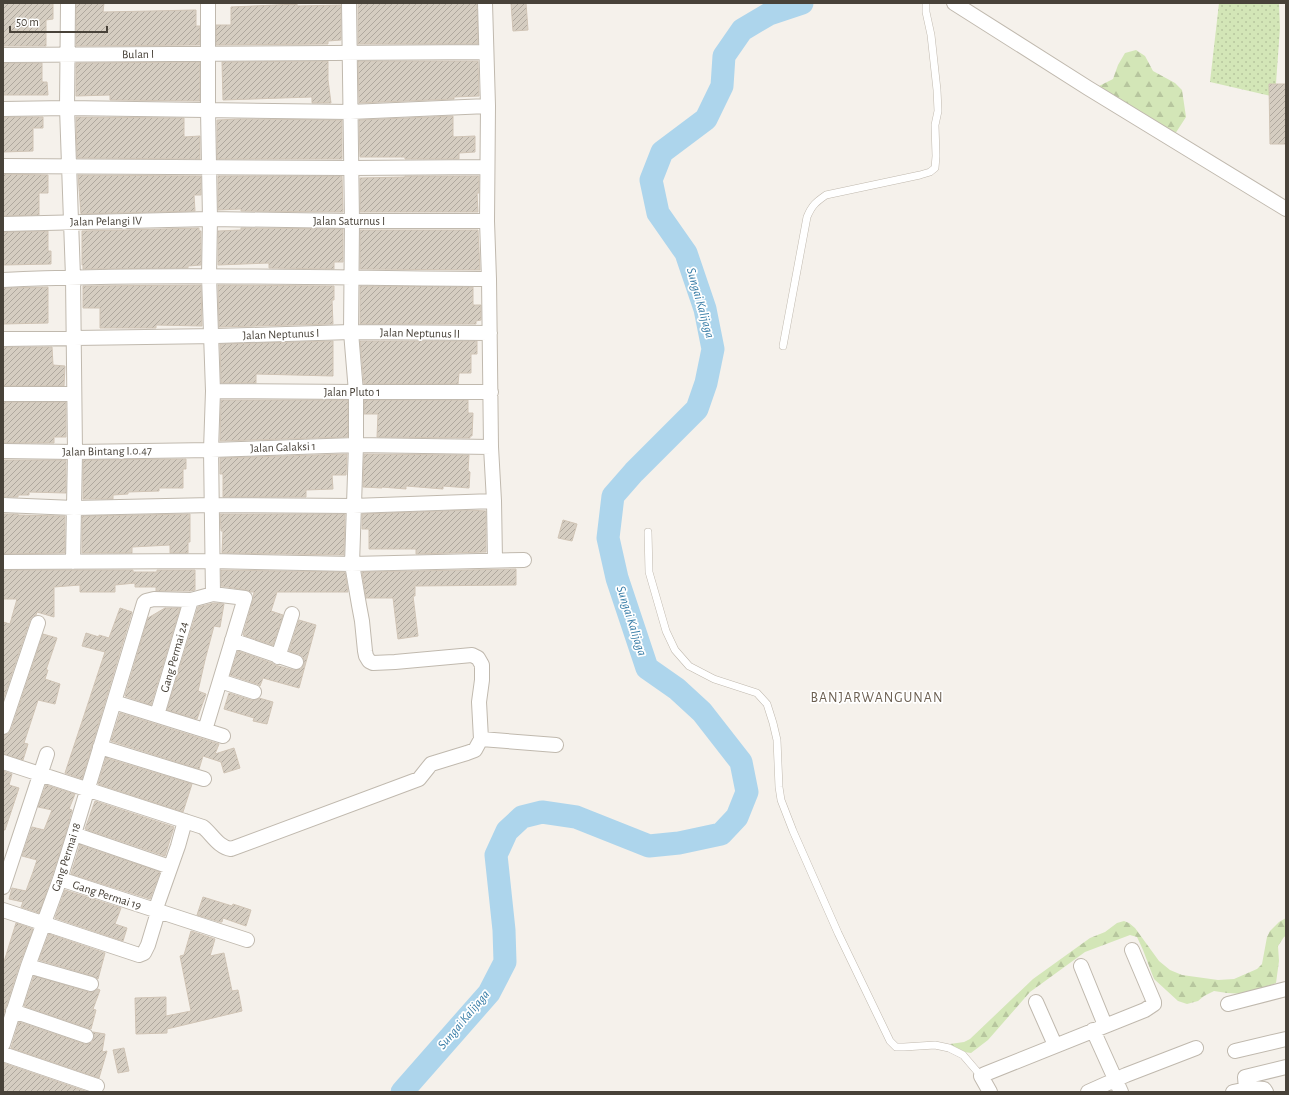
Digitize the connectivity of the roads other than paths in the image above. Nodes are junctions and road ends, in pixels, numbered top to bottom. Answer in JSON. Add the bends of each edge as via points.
{"nodes":[{"id":1,"x":68,"y":3,"type":"edge"},
{"id":2,"x":208,"y":3,"type":"edge"},
{"id":3,"x":349,"y":3,"type":"edge"},
{"id":4,"x":485,"y":3,"type":"edge"},
{"id":5,"x":926,"y":3,"type":"edge"},
{"id":6,"x":954,"y":3,"type":"edge"},
{"id":7,"x":349,"y":52,"type":"junction"},
{"id":8,"x":486,"y":52,"type":"junction"},
{"id":9,"x":208,"y":54,"type":"junction"},
{"id":10,"x":3,"y":55,"type":"edge"},
{"id":11,"x":68,"y":55,"type":"junction"},
{"id":12,"x":488,"y":106,"type":"junction"},
{"id":13,"x":67,"y":108,"type":"junction"},
{"id":14,"x":3,"y":109,"type":"edge"},
{"id":15,"x":208,"y":110,"type":"junction"},
{"id":16,"x":350,"y":112,"type":"junction"},
{"id":17,"x":70,"y":165,"type":"junction"},
{"id":18,"x":3,"y":166,"type":"edge"},
{"id":19,"x":208,"y":166,"type":"junction"},
{"id":20,"x":487,"y":167,"type":"junction"},
{"id":21,"x":351,"y":168,"type":"junction"},
{"id":22,"x":1286,"y":209,"type":"edge"},
{"id":23,"x":210,"y":219,"type":"junction"},
{"id":24,"x":487,"y":221,"type":"junction"},
{"id":25,"x":72,"y":222,"type":"junction"},
{"id":26,"x":352,"y":222,"type":"junction"},
{"id":27,"x":3,"y":224,"type":"edge"},
{"id":28,"x":209,"y":276,"type":"junction"},
{"id":29,"x":73,"y":277,"type":"junction"},
{"id":30,"x":351,"y":278,"type":"junction"},
{"id":31,"x":489,"y":279,"type":"junction"},
{"id":32,"x":3,"y":280,"type":"edge"},
{"id":33,"x":351,"y":332,"type":"junction"},
{"id":34,"x":490,"y":333,"type":"junction"},
{"id":35,"x":210,"y":335,"type":"junction"},
{"id":36,"x":73,"y":338,"type":"junction"},
{"id":37,"x":3,"y":339,"type":"edge"},
{"id":38,"x":783,"y":346,"type":"dead end"},
{"id":39,"x":213,"y":391,"type":"junction"},
{"id":40,"x":356,"y":392,"type":"junction"},
{"id":41,"x":491,"y":392,"type":"junction"},
{"id":42,"x":3,"y":394,"type":"edge"},
{"id":43,"x":74,"y":394,"type":"junction"},
{"id":44,"x":356,"y":445,"type":"junction"},
{"id":45,"x":490,"y":447,"type":"junction"},
{"id":46,"x":211,"y":450,"type":"junction"},
{"id":47,"x":3,"y":452,"type":"edge"},
{"id":48,"x":75,"y":452,"type":"junction"},
{"id":49,"x":494,"y":500,"type":"junction"},
{"id":50,"x":3,"y":505,"type":"edge"},
{"id":51,"x":212,"y":505,"type":"junction"},
{"id":52,"x":353,"y":506,"type":"junction"},
{"id":53,"x":74,"y":508,"type":"junction"},
{"id":54,"x":648,"y":532,"type":"dead end"},
{"id":55,"x":495,"y":560,"type":"junction"},
{"id":56,"x":524,"y":560,"type":"dead end"},
{"id":57,"x":212,"y":561,"type":"junction"},
{"id":58,"x":3,"y":562,"type":"edge"},
{"id":59,"x":72,"y":562,"type":"junction"},
{"id":60,"x":352,"y":564,"type":"junction"},
{"id":61,"x":213,"y":594,"type":"junction"},
{"id":62,"x":191,"y":600,"type":"junction"},
{"id":63,"x":292,"y":614,"type":"dead end"},
{"id":64,"x":38,"y":623,"type":"dead end"},
{"id":65,"x":232,"y":640,"type":"junction"},
{"id":66,"x":278,"y":657,"type":"junction"},
{"id":67,"x":296,"y":662,"type":"dead end"},
{"id":68,"x":220,"y":681,"type":"junction"},
{"id":69,"x":254,"y":692,"type":"dead end"},
{"id":70,"x":114,"y":702,"type":"junction"},
{"id":71,"x":158,"y":715,"type":"junction"},
{"id":72,"x":3,"y":728,"type":"edge"},
{"id":73,"x":205,"y":730,"type":"junction"},
{"id":74,"x":223,"y":736,"type":"dead end"},
{"id":75,"x":481,"y":739,"type":"junction"},
{"id":76,"x":556,"y":745,"type":"dead end"},
{"id":77,"x":100,"y":747,"type":"junction"},
{"id":78,"x":47,"y":754,"type":"dead end"},
{"id":79,"x":3,"y":762,"type":"edge"},
{"id":80,"x":40,"y":773,"type":"junction"},
{"id":81,"x":204,"y":779,"type":"dead end"},
{"id":82,"x":87,"y":790,"type":"junction"},
{"id":83,"x":185,"y":821,"type":"junction"},
{"id":84,"x":74,"y":834,"type":"junction"},
{"id":85,"x":170,"y":867,"type":"junction"},
{"id":86,"x":60,"y":879,"type":"junction"},
{"id":87,"x":3,"y":888,"type":"edge"},
{"id":88,"x":3,"y":910,"type":"edge"},
{"id":89,"x":157,"y":911,"type":"junction"},
{"id":90,"x":44,"y":923,"type":"junction"},
{"id":91,"x":247,"y":940,"type":"dead end"},
{"id":92,"x":1132,"y":950,"type":"dead end"},
{"id":93,"x":28,"y":966,"type":"junction"},
{"id":94,"x":1080,"y":966,"type":"dead end"},
{"id":95,"x":91,"y":984,"type":"dead end"},
{"id":96,"x":1286,"y":989,"type":"edge"},
{"id":97,"x":1036,"y":1002,"type":"dead end"},
{"id":98,"x":1228,"y":1004,"type":"dead end"},
{"id":99,"x":13,"y":1011,"type":"junction"},
{"id":100,"x":1099,"y":1028,"type":"junction"},
{"id":101,"x":86,"y":1036,"type":"dead end"},
{"id":102,"x":1286,"y":1039,"type":"edge"},
{"id":103,"x":3,"y":1044,"type":"edge"},
{"id":104,"x":1055,"y":1045,"type":"junction"},
{"id":105,"x":1196,"y":1048,"type":"dead end"},
{"id":106,"x":1235,"y":1051,"type":"dead end"},
{"id":107,"x":3,"y":1054,"type":"edge"},
{"id":108,"x":1286,"y":1066,"type":"edge"},
{"id":109,"x":981,"y":1076,"type":"junction"},
{"id":110,"x":97,"y":1086,"type":"dead end"},
{"id":111,"x":1119,"y":1086,"type":"edge"},
{"id":112,"x":1239,"y":1091,"type":"edge"},
{"id":113,"x":990,"y":1092,"type":"edge"},
{"id":114,"x":1088,"y":1092,"type":"edge"},
{"id":115,"x":1266,"y":1092,"type":"edge"}],
"edges":[{"from":1,"to":11,"type":"street"},
{"from":2,"to":9,"type":"street"},
{"from":3,"to":7,"type":"street"},
{"from":4,"to":8,"type":"street"},
{"from":5,"to":38,"type":"lane","via":[[937,90],[935,168],[920,175],[826,194],[811,208],[807,217]]},
{"from":6,"to":22,"type":"street"},
{"from":7,"to":8,"type":"street","name":"Bulan I"},
{"from":7,"to":9,"type":"street","name":"Bulan I"},
{"from":7,"to":16,"type":"street"},
{"from":8,"to":12,"type":"street"},
{"from":9,"to":11,"type":"street","name":"Bulan I"},
{"from":9,"to":15,"type":"street"},
{"from":10,"to":11,"type":"street","name":"Bulan I"},
{"from":11,"to":13,"type":"street"},
{"from":12,"to":16,"type":"street"},
{"from":12,"to":20,"type":"street"},
{"from":13,"to":14,"type":"street"},
{"from":13,"to":15,"type":"street"},
{"from":13,"to":17,"type":"street"},
{"from":15,"to":16,"type":"street"},
{"from":15,"to":19,"type":"street"},
{"from":16,"to":21,"type":"street"},
{"from":17,"to":18,"type":"street"},
{"from":17,"to":19,"type":"street"},
{"from":17,"to":25,"type":"street"},
{"from":19,"to":21,"type":"street"},
{"from":19,"to":23,"type":"street"},
{"from":20,"to":21,"type":"street"},
{"from":20,"to":24,"type":"street"},
{"from":21,"to":26,"type":"street"},
{"from":23,"to":25,"type":"street","name":"Jalan Pelangi IV"},
{"from":23,"to":26,"type":"street","name":"Jalan Saturnus I"},
{"from":23,"to":28,"type":"street"},
{"from":24,"to":26,"type":"street","name":"Jalan Saturnus I"},
{"from":24,"to":31,"type":"street"},
{"from":25,"to":27,"type":"street","name":"Jalan Pelangi IV"},
{"from":25,"to":29,"type":"street"},
{"from":26,"to":30,"type":"street"},
{"from":28,"to":29,"type":"street"},
{"from":28,"to":30,"type":"street"},
{"from":28,"to":35,"type":"street"},
{"from":29,"to":32,"type":"street"},
{"from":29,"to":36,"type":"street"},
{"from":30,"to":31,"type":"street"},
{"from":30,"to":33,"type":"street"},
{"from":31,"to":34,"type":"street"},
{"from":33,"to":34,"type":"street","name":"Jalan Neptunus II"},
{"from":33,"to":35,"type":"street","name":"Jalan Neptunus I"},
{"from":33,"to":40,"type":"street"},
{"from":34,"to":41,"type":"street"},
{"from":35,"to":36,"type":"street","name":"Jalan Neptunus I"},
{"from":35,"to":39,"type":"street"},
{"from":36,"to":37,"type":"street","name":"Jalan Neptunus I"},
{"from":36,"to":43,"type":"street"},
{"from":39,"to":40,"type":"street","name":"Jalan Pluto 1"},
{"from":39,"to":46,"type":"street"},
{"from":40,"to":41,"type":"street","name":"Jalan Pluto 1"},
{"from":40,"to":44,"type":"street"},
{"from":41,"to":45,"type":"street"},
{"from":42,"to":43,"type":"street"},
{"from":43,"to":48,"type":"street"},
{"from":44,"to":45,"type":"street","name":"Jalan Galaksi 1"},
{"from":44,"to":46,"type":"street","name":"Jalan Galaksi 1"},
{"from":44,"to":52,"type":"street"},
{"from":45,"to":49,"type":"street"},
{"from":46,"to":48,"type":"street","name":"Jalan Bintang I.0.47"},
{"from":46,"to":51,"type":"street"},
{"from":47,"to":48,"type":"street","name":"Jalan Bintang I.0.47"},
{"from":48,"to":53,"type":"street"},
{"from":49,"to":52,"type":"street"},
{"from":49,"to":55,"type":"street"},
{"from":50,"to":53,"type":"street"},
{"from":51,"to":52,"type":"street"},
{"from":51,"to":53,"type":"street"},
{"from":51,"to":57,"type":"street"},
{"from":52,"to":60,"type":"street"},
{"from":53,"to":59,"type":"street"},
{"from":54,"to":109,"type":"lane","via":[[649,572],[666,631],[675,650],[689,666],[714,679],[757,693],[767,704],[777,740],[779,787],[793,831],[890,1041],[896,1047],[904,1048],[935,1045],[949,1048],[962,1055]]},
{"from":55,"to":56,"type":"street"},
{"from":55,"to":60,"type":"street"},
{"from":57,"to":59,"type":"street"},
{"from":57,"to":60,"type":"street"},
{"from":57,"to":61,"type":"street"},
{"from":58,"to":59,"type":"street"},
{"from":60,"to":75,"type":"street","via":[[365,651],[369,661],[395,662],[472,655],[478,658],[482,665],[479,702]]},
{"from":61,"to":62,"type":"street","name":"Gang Permai 18"},
{"from":61,"to":65,"type":"street","via":[[245,598]]},
{"from":62,"to":70,"type":"street","name":"Gang Permai 18","via":[[154,598],[144,603]]},
{"from":62,"to":71,"type":"street","name":"Gang Permai 24"},
{"from":63,"to":66,"type":"street"},
{"from":64,"to":72,"type":"street"},
{"from":65,"to":66,"type":"street"},
{"from":65,"to":68,"type":"street"},
{"from":66,"to":67,"type":"street"},
{"from":68,"to":69,"type":"street"},
{"from":68,"to":73,"type":"street"},
{"from":70,"to":71,"type":"street"},
{"from":70,"to":77,"type":"street","name":"Gang Permai 18"},
{"from":71,"to":73,"type":"street"},
{"from":73,"to":74,"type":"street"},
{"from":75,"to":76,"type":"street"},
{"from":75,"to":83,"type":"street","via":[[475,750],[431,764],[419,779],[231,849],[221,846],[203,827]]},
{"from":77,"to":81,"type":"street"},
{"from":77,"to":82,"type":"street","name":"Gang Permai 18"},
{"from":78,"to":80,"type":"street"},
{"from":79,"to":80,"type":"street"},
{"from":80,"to":82,"type":"street"},
{"from":80,"to":87,"type":"street"},
{"from":82,"to":83,"type":"street"},
{"from":82,"to":84,"type":"street","name":"Gang Permai 18"},
{"from":83,"to":85,"type":"street"},
{"from":84,"to":85,"type":"street"},
{"from":84,"to":86,"type":"street","name":"Gang Permai 18"},
{"from":85,"to":89,"type":"street"},
{"from":86,"to":89,"type":"street","name":"Gang Permai 19"},
{"from":86,"to":90,"type":"street","name":"Gang Permai 18"},
{"from":88,"to":90,"type":"street"},
{"from":89,"to":90,"type":"street","via":[[148,945],[144,953],[138,955]]},
{"from":89,"to":91,"type":"street","name":"Gang Permai 19"},
{"from":90,"to":93,"type":"street","name":"Gang Permai 18"},
{"from":92,"to":100,"type":"street","via":[[1154,1004],[1146,1010]]},
{"from":93,"to":95,"type":"street"},
{"from":93,"to":99,"type":"street","name":"Gang Permai 18"},
{"from":94,"to":100,"type":"street"},
{"from":96,"to":98,"type":"street"},
{"from":97,"to":104,"type":"street"},
{"from":99,"to":101,"type":"street"},
{"from":99,"to":103,"type":"street","name":"Gang Permai 18"},
{"from":100,"to":104,"type":"street"},
{"from":100,"to":111,"type":"street"},
{"from":102,"to":106,"type":"street"},
{"from":104,"to":109,"type":"street"},
{"from":105,"to":111,"type":"street"},
{"from":107,"to":110,"type":"street"},
{"from":108,"to":112,"type":"street","via":[[1245,1077]]},
{"from":109,"to":113,"type":"street"},
{"from":111,"to":114,"type":"street"},
{"from":112,"to":115,"type":"street","via":[[1259,1088]]}]}
